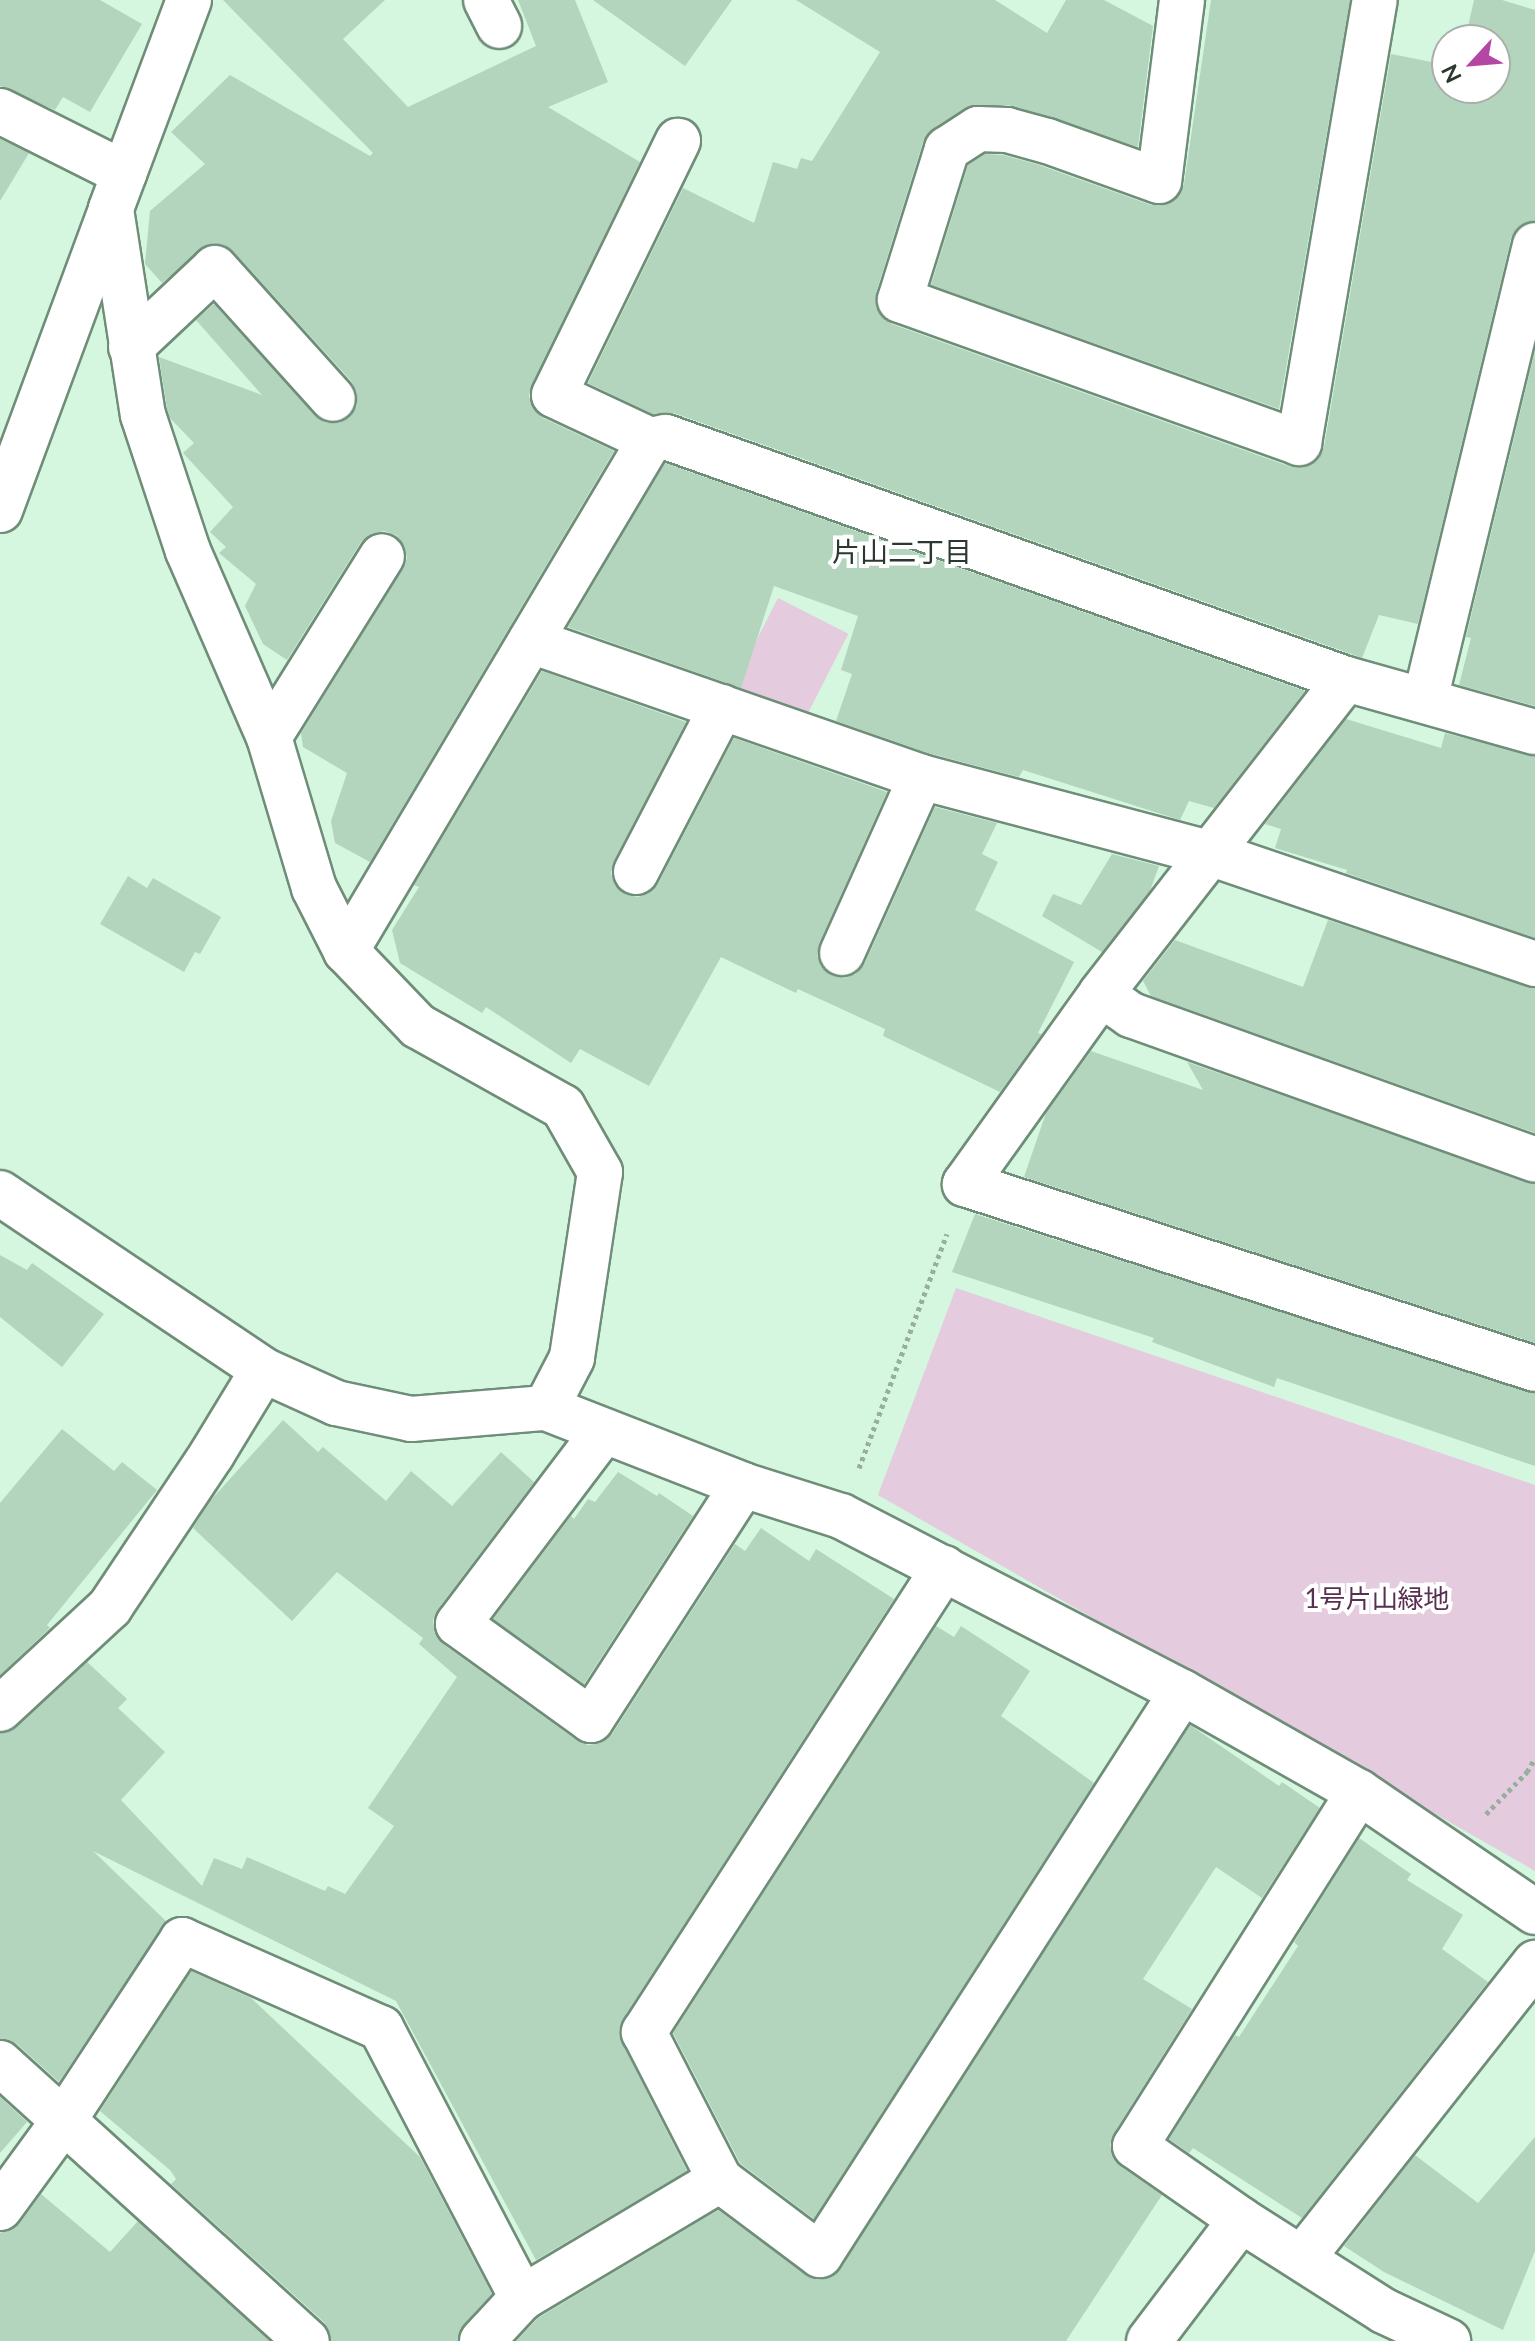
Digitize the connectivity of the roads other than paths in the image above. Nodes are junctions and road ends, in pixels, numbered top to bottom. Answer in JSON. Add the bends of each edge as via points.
{"nodes":[{"id":1,"x":189,"y":0,"type":"edge"},
{"id":2,"x":1182,"y":0,"type":"edge"},
{"id":3,"x":1375,"y":0,"type":"edge"},
{"id":4,"x":0,"y":111,"type":"edge"},
{"id":5,"x":678,"y":141,"type":"dead end"},
{"id":6,"x":117,"y":191,"type":"junction"},
{"id":7,"x":1535,"y":245,"type":"edge"},
{"id":8,"x":131,"y":347,"type":"junction"},
{"id":9,"x":333,"y":399,"type":"dead end"},
{"id":10,"x":650,"y":440,"type":"junction"},
{"id":11,"x":0,"y":510,"type":"edge"},
{"id":12,"x":382,"y":556,"type":"dead end"},
{"id":13,"x":531,"y":641,"type":"junction"},
{"id":14,"x":1346,"y":679,"type":"junction"},
{"id":15,"x":1425,"y":700,"type":"junction"},
{"id":16,"x":722,"y":707,"type":"junction"},
{"id":17,"x":1535,"y":732,"type":"edge"},
{"id":18,"x":269,"y":737,"type":"junction"},
{"id":19,"x":921,"y":777,"type":"junction"},
{"id":20,"x":1212,"y":854,"type":"junction"},
{"id":21,"x":636,"y":872,"type":"dead end"},
{"id":22,"x":346,"y":951,"type":"junction"},
{"id":23,"x":842,"y":953,"type":"dead end"},
{"id":24,"x":1535,"y":964,"type":"edge"},
{"id":25,"x":1101,"y":994,"type":"junction"},
{"id":26,"x":1535,"y":1160,"type":"edge"},
{"id":27,"x":0,"y":1193,"type":"edge"},
{"id":28,"x":1535,"y":1369,"type":"edge"},
{"id":29,"x":263,"y":1370,"type":"junction"},
{"id":30,"x":546,"y":1408,"type":"junction"},
{"id":31,"x":604,"y":1431,"type":"junction"},
{"id":32,"x":743,"y":1485,"type":"junction"},
{"id":33,"x":944,"y":1568,"type":"junction"},
{"id":34,"x":1182,"y":1692,"type":"junction"},
{"id":35,"x":0,"y":1709,"type":"edge"},
{"id":36,"x":1359,"y":1792,"type":"junction"},
{"id":37,"x":1535,"y":1912,"type":"edge"},
{"id":38,"x":1535,"y":1963,"type":"edge"},
{"id":39,"x":0,"y":2063,"type":"edge"},
{"id":40,"x":62,"y":2123,"type":"junction"},
{"id":41,"x":720,"y":2180,"type":"junction"},
{"id":42,"x":0,"y":2208,"type":"edge"},
{"id":43,"x":1241,"y":2220,"type":"junction"},
{"id":44,"x":1303,"y":2257,"type":"junction"},
{"id":45,"x":522,"y":2298,"type":"junction"},
{"id":46,"x":307,"y":2341,"type":"edge"},
{"id":47,"x":482,"y":2341,"type":"edge"},
{"id":48,"x":1149,"y":2341,"type":"edge"},
{"id":49,"x":1448,"y":2341,"type":"edge"}],
"edges":[{"from":1,"to":6,"type":"street"},
{"from":2,"to":3,"type":"street","via":[[1159,181],[1047,141],[978,129],[947,149],[900,300],[1299,443]]},
{"from":4,"to":6,"type":"street"},
{"from":5,"to":10,"type":"street","via":[[554,395]]},
{"from":6,"to":8,"type":"street"},
{"from":6,"to":11,"type":"street"},
{"from":7,"to":15,"type":"street"},
{"from":8,"to":9,"type":"street","via":[[215,268]]},
{"from":8,"to":18,"type":"street","via":[[143,415],[188,551]]},
{"from":10,"to":13,"type":"street"},
{"from":10,"to":14,"type":"street","via":[[666,437]]},
{"from":12,"to":18,"type":"street"},
{"from":13,"to":16,"type":"street"},
{"from":13,"to":22,"type":"street"},
{"from":14,"to":15,"type":"street"},
{"from":14,"to":20,"type":"street"},
{"from":15,"to":17,"type":"street"},
{"from":16,"to":19,"type":"street"},
{"from":16,"to":21,"type":"street"},
{"from":18,"to":22,"type":"street","via":[[314,888]]},
{"from":19,"to":20,"type":"street"},
{"from":19,"to":23,"type":"street"},
{"from":20,"to":24,"type":"street"},
{"from":20,"to":25,"type":"street"},
{"from":22,"to":30,"type":"street","via":[[418,1026],[563,1107],[600,1172],[572,1358]]},
{"from":25,"to":26,"type":"street","via":[[1131,1015]]},
{"from":25,"to":28,"type":"street","via":[[965,1184]]},
{"from":27,"to":29,"type":"street"},
{"from":29,"to":30,"type":"street","via":[[336,1403],[411,1419]]},
{"from":29,"to":35,"type":"street","via":[[110,1607]]},
{"from":30,"to":31,"type":"street"},
{"from":31,"to":32,"type":"street"},
{"from":31,"to":32,"type":"street","via":[[458,1624],[591,1720]]},
{"from":32,"to":33,"type":"street","via":[[841,1516]]},
{"from":33,"to":34,"type":"street"},
{"from":33,"to":41,"type":"street","via":[[644,2032]]},
{"from":34,"to":36,"type":"street"},
{"from":34,"to":41,"type":"street","via":[[820,2255]]},
{"from":36,"to":37,"type":"street"},
{"from":36,"to":43,"type":"street","via":[[1135,2146]]},
{"from":38,"to":44,"type":"street"},
{"from":39,"to":40,"type":"street"},
{"from":40,"to":42,"type":"street"},
{"from":40,"to":45,"type":"street","via":[[182,1940],[381,2028]]},
{"from":40,"to":46,"type":"street"},
{"from":41,"to":45,"type":"street"},
{"from":43,"to":44,"type":"street"},
{"from":43,"to":48,"type":"street"},
{"from":44,"to":49,"type":"street","via":[[1384,2311]]},
{"from":45,"to":47,"type":"street"}]}
